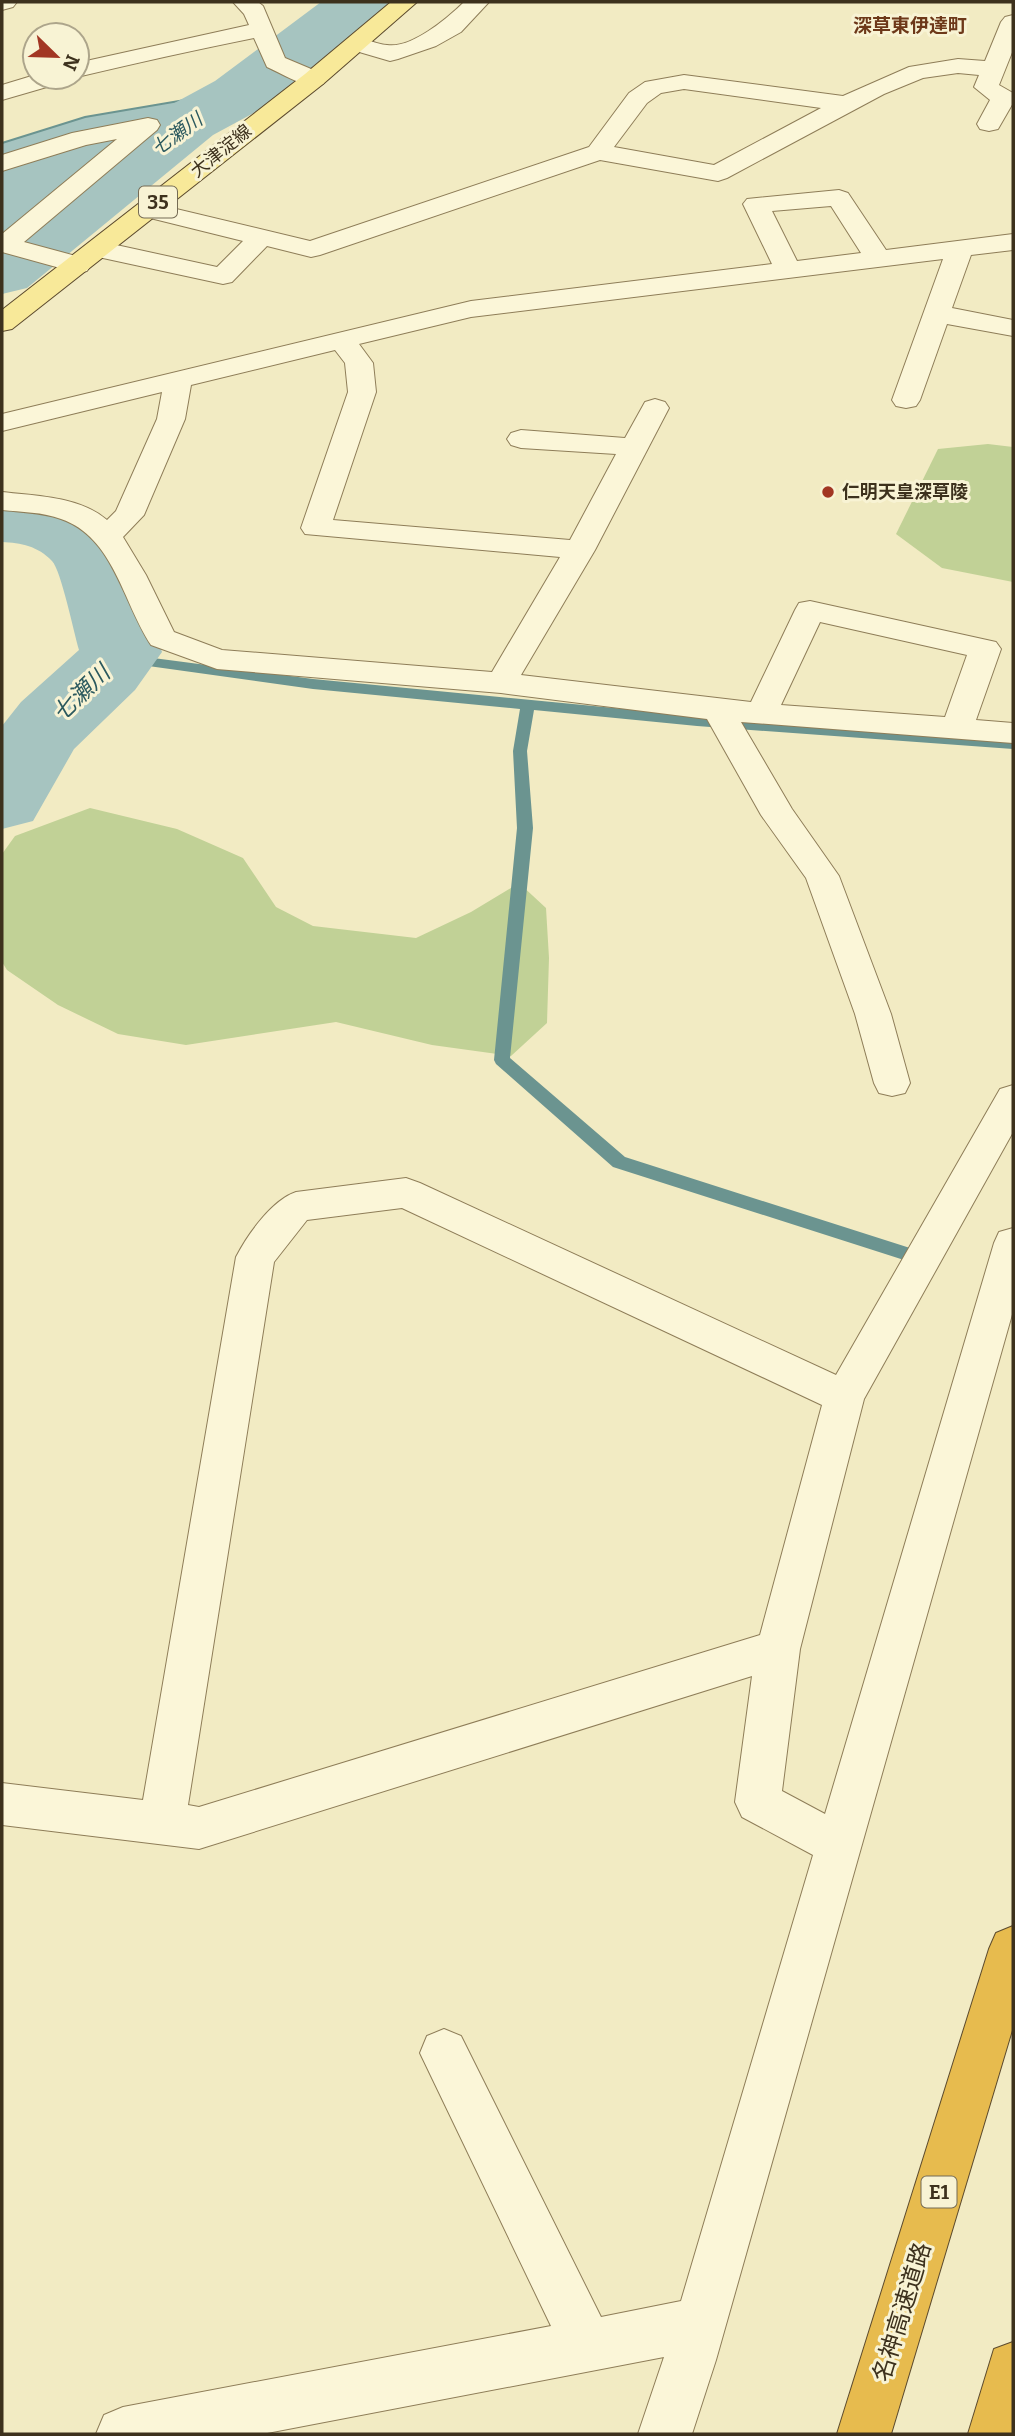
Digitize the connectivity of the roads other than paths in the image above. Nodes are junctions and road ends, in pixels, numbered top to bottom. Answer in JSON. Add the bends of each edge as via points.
{"nodes":[{"id":1,"x":247,"y":2,"type":"edge"},
{"id":2,"x":405,"y":2,"type":"edge"},
{"id":3,"x":477,"y":2,"type":"edge"},
{"id":4,"x":1013,"y":22,"type":"edge"},
{"id":5,"x":261,"y":29,"type":"junction"},
{"id":6,"x":358,"y":44,"type":"junction"},
{"id":7,"x":1001,"y":65,"type":"edge"},
{"id":8,"x":91,"y":66,"type":"edge"},
{"id":9,"x":293,"y":71,"type":"junction"},
{"id":10,"x":21,"y":87,"type":"edge"},
{"id":11,"x":2,"y":93,"type":"edge"},
{"id":12,"x":845,"y":104,"type":"junction"},
{"id":13,"x":989,"y":124,"type":"dead end"},
{"id":14,"x":598,"y":152,"type":"junction"},
{"id":15,"x":2,"y":163,"type":"edge"},
{"id":16,"x":148,"y":210,"type":"junction"},
{"id":17,"x":261,"y":237,"type":"junction"},
{"id":18,"x":1013,"y":242,"type":"edge"},
{"id":19,"x":960,"y":248,"type":"junction"},
{"id":20,"x":88,"y":257,"type":"junction"},
{"id":21,"x":878,"y":258,"type":"junction"},
{"id":22,"x":788,"y":269,"type":"junction"},
{"id":23,"x":937,"y":314,"type":"junction"},
{"id":24,"x":2,"y":323,"type":"edge"},
{"id":25,"x":1013,"y":328,"type":"edge"},
{"id":26,"x":342,"y":340,"type":"junction"},
{"id":27,"x":178,"y":380,"type":"junction"},
{"id":28,"x":906,"y":401,"type":"dead end"},
{"id":29,"x":655,"y":408,"type":"dead end"},
{"id":30,"x":2,"y":422,"type":"edge"},
{"id":31,"x":521,"y":439,"type":"dead end"},
{"id":32,"x":635,"y":447,"type":"junction"},
{"id":33,"x":2,"y":501,"type":"edge"},
{"id":34,"x":108,"y":535,"type":"junction"},
{"id":35,"x":580,"y":550,"type":"junction"},
{"id":36,"x":501,"y":683,"type":"junction"},
{"id":37,"x":761,"y":713,"type":"junction"},
{"id":38,"x":723,"y":719,"type":"junction"},
{"id":39,"x":957,"y":729,"type":"junction"},
{"id":40,"x":1013,"y":733,"type":"edge"},
{"id":41,"x":892,"y":1083,"type":"dead end"},
{"id":42,"x":1013,"y":1099,"type":"edge"},
{"id":43,"x":1013,"y":1243,"type":"edge"},
{"id":44,"x":844,"y":1396,"type":"junction"},
{"id":45,"x":778,"y":1649,"type":"junction"},
{"id":46,"x":2,"y":1804,"type":"edge"},
{"id":47,"x":162,"y":1824,"type":"junction"},
{"id":48,"x":838,"y":1845,"type":"junction"},
{"id":49,"x":1013,"y":1950,"type":"edge"},
{"id":50,"x":444,"y":2053,"type":"dead end"},
{"id":51,"x":700,"y":2324,"type":"junction"},
{"id":52,"x":588,"y":2346,"type":"junction"},
{"id":53,"x":1013,"y":2368,"type":"edge"},
{"id":54,"x":123,"y":2434,"type":"edge"},
{"id":55,"x":665,"y":2434,"type":"edge"},
{"id":56,"x":864,"y":2434,"type":"edge"},
{"id":57,"x":995,"y":2434,"type":"edge"}],
"edges":[{"from":1,"to":5,"type":"street"},
{"from":2,"to":6,"type":"main road","name":"大津淀線","number":"35"},
{"from":3,"to":6,"type":"street","via":[[453,27],[428,41],[390,54]]},
{"from":4,"to":7,"type":"street"},
{"from":5,"to":8,"type":"street"},
{"from":5,"to":9,"type":"street"},
{"from":6,"to":9,"type":"main road","name":"大津淀線","number":"35"},
{"from":7,"to":12,"type":"street","via":[[918,72]]},
{"from":7,"to":13,"type":"street","via":[[986,87],[1004,98]]},
{"from":9,"to":16,"type":"main road","name":"大津淀線","number":"35"},
{"from":10,"to":11,"type":"street"},
{"from":12,"to":14,"type":"street","via":[[718,173]]},
{"from":12,"to":14,"type":"street","via":[[684,82],[654,87],[638,98]]},
{"from":14,"to":17,"type":"street","via":[[311,248]]},
{"from":15,"to":20,"type":"street","via":[[81,138],[148,125],[5,245],[51,258]]},
{"from":16,"to":17,"type":"street"},
{"from":16,"to":20,"type":"main road","name":"大津淀線","number":"35"},
{"from":17,"to":20,"type":"street","via":[[223,276]]},
{"from":18,"to":19,"type":"street"},
{"from":19,"to":21,"type":"street"},
{"from":19,"to":23,"type":"street"},
{"from":20,"to":24,"type":"main road","name":"大津淀線","number":"35"},
{"from":21,"to":22,"type":"street"},
{"from":21,"to":22,"type":"street","via":[[839,198],[756,204]]},
{"from":22,"to":26,"type":"street","via":[[471,309]]},
{"from":23,"to":25,"type":"street"},
{"from":23,"to":28,"type":"street"},
{"from":26,"to":27,"type":"street"},
{"from":26,"to":35,"type":"street","via":[[359,363],[362,392],[316,528]]},
{"from":27,"to":30,"type":"street"},
{"from":27,"to":34,"type":"street","via":[[171,419],[129,514]]},
{"from":29,"to":32,"type":"street"},
{"from":31,"to":32,"type":"street"},
{"from":32,"to":35,"type":"street"},
{"from":33,"to":34,"type":"street","via":[[54,508],[91,520]]},
{"from":34,"to":36,"type":"street","via":[[162,638],[217,659]]},
{"from":35,"to":36,"type":"street"},
{"from":36,"to":38,"type":"street"},
{"from":37,"to":38,"type":"street"},
{"from":37,"to":39,"type":"street"},
{"from":37,"to":39,"type":"street","via":[[810,610],[985,649]]},
{"from":38,"to":41,"type":"street","via":[[778,815],[822,876],[873,1014]]},
{"from":39,"to":40,"type":"street"},
{"from":42,"to":44,"type":"street"},
{"from":43,"to":48,"type":"street"},
{"from":44,"to":45,"type":"street"},
{"from":44,"to":47,"type":"street","via":[[406,1193],[296,1207],[255,1257]]},
{"from":45,"to":47,"type":"street","via":[[199,1828]]},
{"from":45,"to":48,"type":"street","via":[[758,1802]]},
{"from":46,"to":47,"type":"street"},
{"from":48,"to":51,"type":"street"},
{"from":49,"to":56,"type":"highway","name":"名神高速道路","number":"E1"},
{"from":50,"to":52,"type":"street"},
{"from":51,"to":52,"type":"street"},
{"from":51,"to":55,"type":"street"},
{"from":52,"to":54,"type":"street"},
{"from":53,"to":57,"type":"highway"}]}
